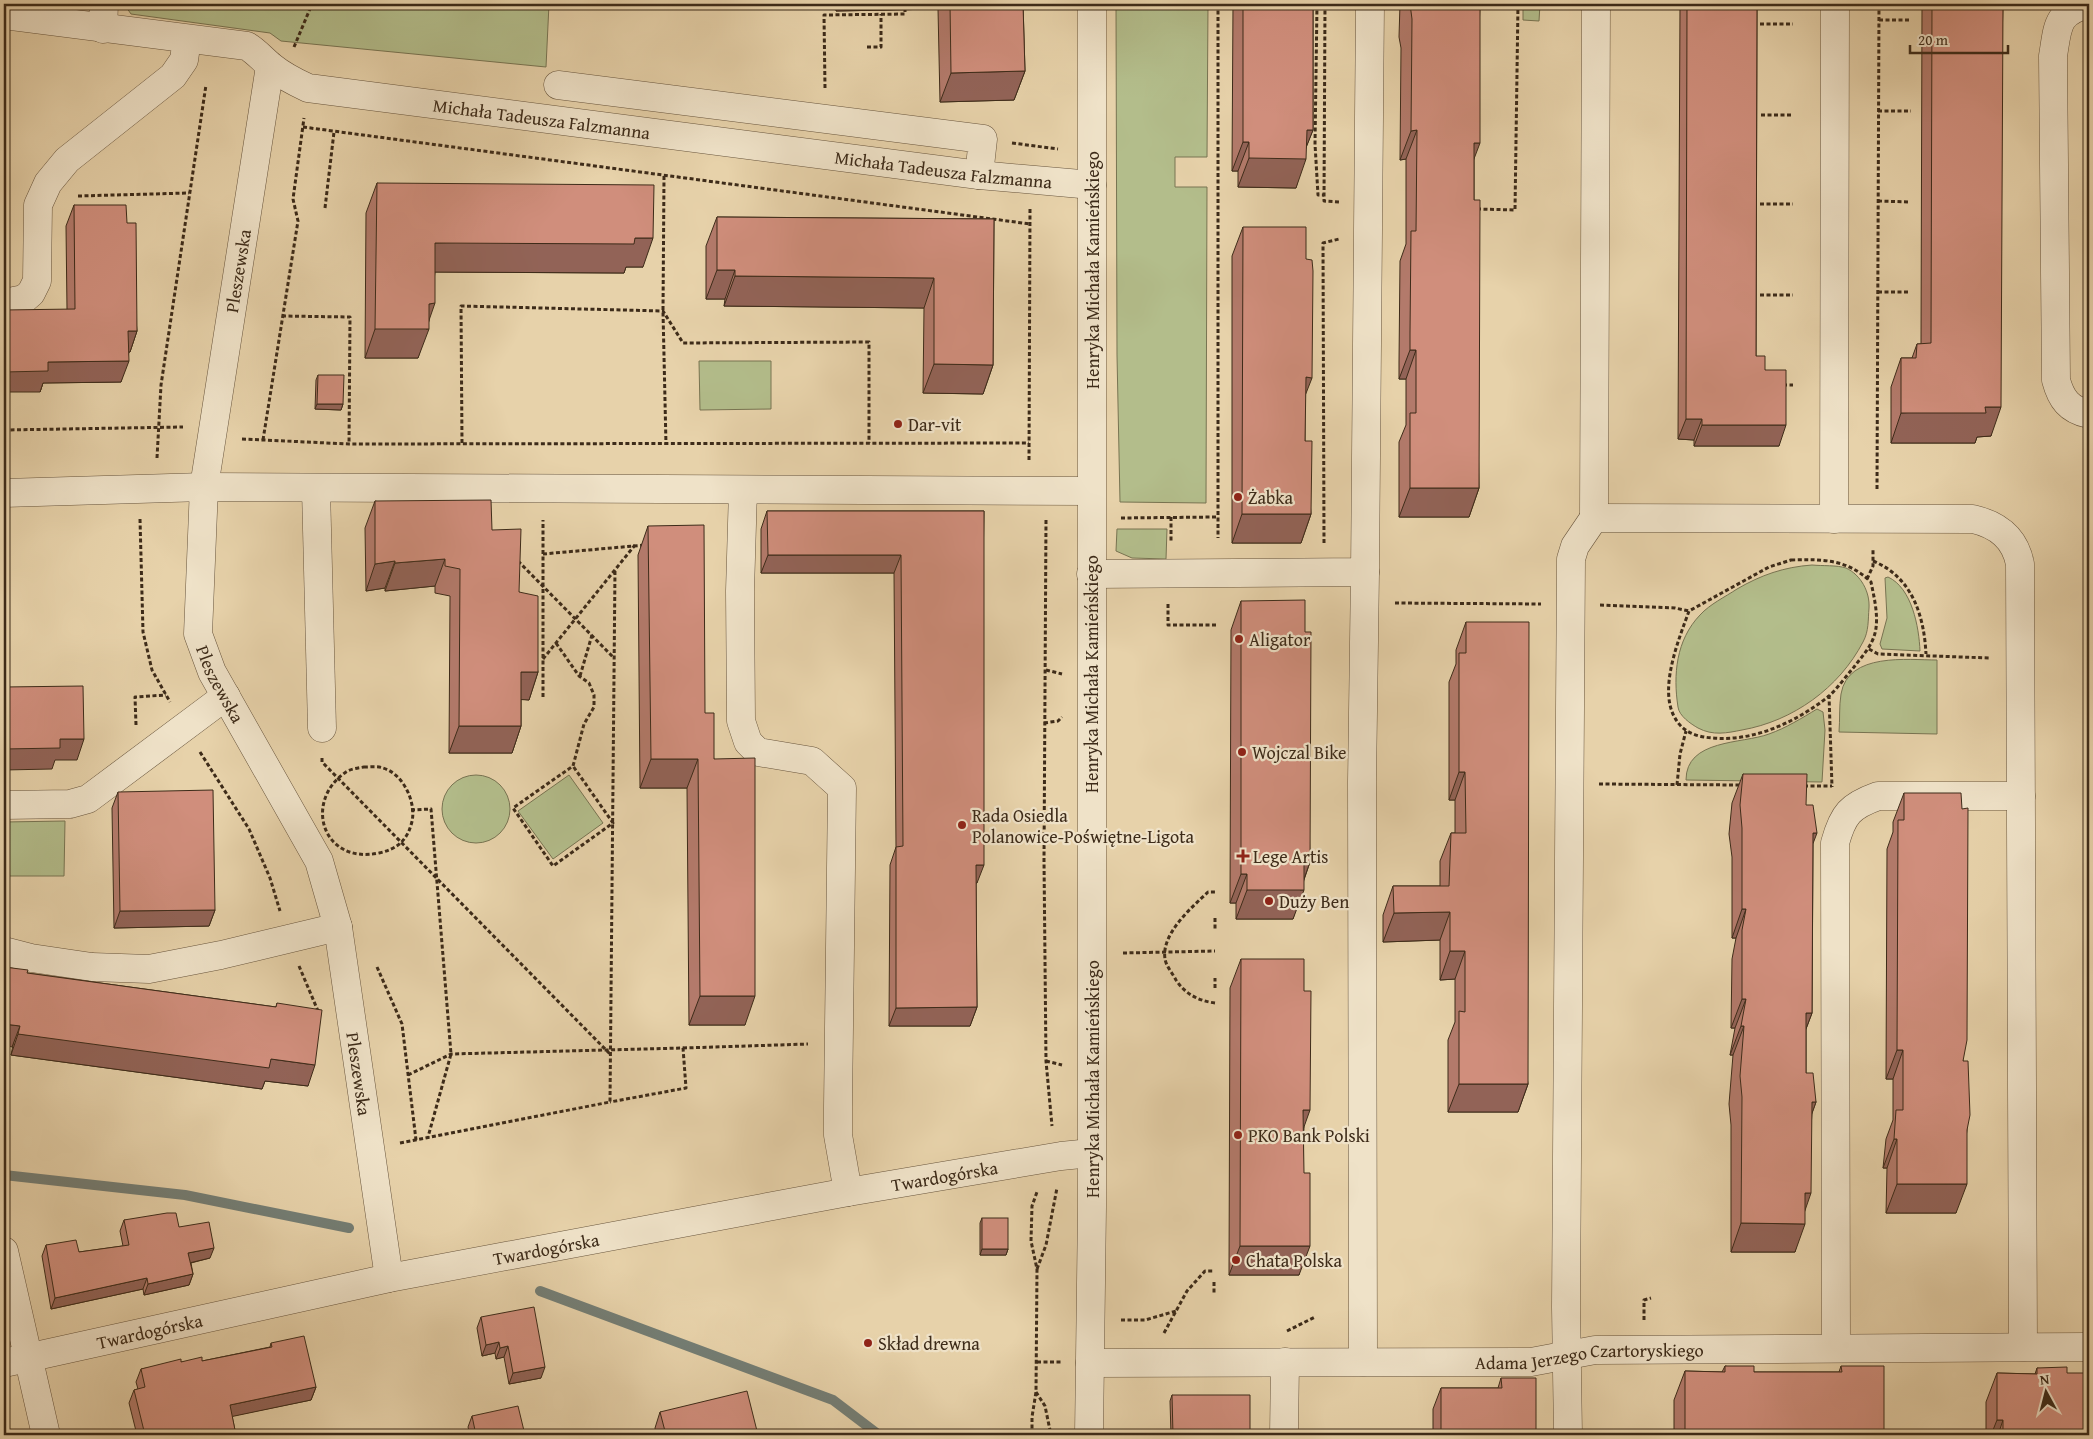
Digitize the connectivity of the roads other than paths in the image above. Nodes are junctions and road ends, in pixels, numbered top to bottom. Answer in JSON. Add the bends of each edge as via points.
{"nodes":[{"id":1,"x":1092,"y":4,"type":"edge"},
{"id":2,"x":1370,"y":4,"type":"edge"},
{"id":3,"x":1596,"y":4,"type":"edge"},
{"id":4,"x":1835,"y":4,"type":"edge"},
{"id":5,"x":2088,"y":4,"type":"edge"},
{"id":6,"x":4,"y":15,"type":"edge"},
{"id":7,"x":103,"y":16,"type":"edge"},
{"id":8,"x":200,"y":41,"type":"junction"},
{"id":9,"x":270,"y":66,"type":"junction"},
{"id":10,"x":558,"y":85,"type":"dead end"},
{"id":11,"x":979,"y":175,"type":"junction"},
{"id":12,"x":1092,"y":185,"type":"junction"},
{"id":13,"x":4,"y":303,"type":"edge"},
{"id":14,"x":2089,"y":414,"type":"edge"},
{"id":15,"x":204,"y":487,"type":"junction"},
{"id":16,"x":316,"y":489,"type":"junction"},
{"id":17,"x":743,"y":490,"type":"junction"},
{"id":18,"x":1091,"y":491,"type":"junction"},
{"id":19,"x":4,"y":493,"type":"edge"},
{"id":20,"x":1594,"y":518,"type":"junction"},
{"id":21,"x":1834,"y":519,"type":"junction"},
{"id":22,"x":1365,"y":572,"type":"junction"},
{"id":23,"x":1091,"y":574,"type":"junction"},
{"id":24,"x":226,"y":696,"type":"junction"},
{"id":25,"x":322,"y":728,"type":"road end"},
{"id":26,"x":2021,"y":796,"type":"junction"},
{"id":27,"x":4,"y":805,"type":"edge"},
{"id":28,"x":338,"y":927,"type":"junction"},
{"id":29,"x":4,"y":951,"type":"edge"},
{"id":30,"x":1091,"y":1153,"type":"junction"},
{"id":31,"x":848,"y":1192,"type":"junction"},
{"id":32,"x":4,"y":1251,"type":"edge"},
{"id":33,"x":389,"y":1278,"type":"junction"},
{"id":34,"x":1836,"y":1347,"type":"junction"},
{"id":35,"x":2023,"y":1347,"type":"junction"},
{"id":36,"x":2089,"y":1347,"type":"edge"},
{"id":37,"x":1566,"y":1357,"type":"junction"},
{"id":38,"x":15,"y":1360,"type":"edge"},
{"id":39,"x":1285,"y":1362,"type":"junction"},
{"id":40,"x":1363,"y":1362,"type":"junction"},
{"id":41,"x":1090,"y":1363,"type":"junction"},
{"id":42,"x":46,"y":1435,"type":"edge"},
{"id":43,"x":1089,"y":1435,"type":"edge"},
{"id":44,"x":1284,"y":1435,"type":"edge"},
{"id":45,"x":1568,"y":1435,"type":"edge"}],
"edges":[{"from":1,"to":12,"type":"street","name":"Henryka Michała Kamieńskiego"},
{"from":2,"to":22,"type":"street"},
{"from":3,"to":20,"type":"street"},
{"from":4,"to":21,"type":"street"},
{"from":5,"to":14,"type":"street","via":[[2070,9],[2058,26],[2053,56],[2056,380],[2060,395],[2071,408]]},
{"from":6,"to":7,"type":"street","name":"Michała Tadeusza Falzmanna"},
{"from":7,"to":8,"type":"street","name":"Michała Tadeusza Falzmanna"},
{"from":8,"to":9,"type":"street","name":"Michała Tadeusza Falzmanna","via":[[247,46],[259,53]]},
{"from":8,"to":13,"type":"street","via":[[173,76],[67,160],[48,183],[38,205],[37,281],[24,299]]},
{"from":9,"to":11,"type":"street","name":"Michała Tadeusza Falzmanna","via":[[308,88]]},
{"from":9,"to":15,"type":"street","name":"Pleszewska"},
{"from":10,"to":11,"type":"street","via":[[983,139]]},
{"from":11,"to":12,"type":"street","name":"Michała Tadeusza Falzmanna"},
{"from":12,"to":18,"type":"street","name":"Henryka Michała Kamieńskiego"},
{"from":15,"to":16,"type":"street"},
{"from":15,"to":19,"type":"street"},
{"from":15,"to":24,"type":"street","name":"Pleszewska","via":[[198,634],[212,672]]},
{"from":16,"to":17,"type":"street"},
{"from":16,"to":25,"type":"street"},
{"from":17,"to":18,"type":"street"},
{"from":17,"to":31,"type":"street","via":[[741,721],[748,742],[758,752],[812,761],[842,788],[838,1135]]},
{"from":18,"to":23,"type":"street","name":"Henryka Michała Kamieńskiego"},
{"from":20,"to":21,"type":"street"},
{"from":20,"to":37,"type":"street","via":[[1575,546],[1571,559]]},
{"from":21,"to":26,"type":"street","via":[[1973,520],[1999,529],[2015,546],[2020,564]]},
{"from":22,"to":23,"type":"street"},
{"from":22,"to":40,"type":"street"},
{"from":23,"to":30,"type":"street","name":"Henryka Michała Kamieńskiego"},
{"from":24,"to":27,"type":"street","via":[[88,799],[70,804]]},
{"from":24,"to":28,"type":"street","name":"Pleszewska","via":[[319,861]]},
{"from":26,"to":34,"type":"street","via":[[1878,796],[1857,804],[1844,818],[1835,843]]},
{"from":26,"to":35,"type":"street"},
{"from":28,"to":29,"type":"street","via":[[149,969],[92,967]]},
{"from":28,"to":33,"type":"street","name":"Pleszewska"},
{"from":30,"to":31,"type":"street","name":"Twardogórska","via":[[1057,1143]]},
{"from":30,"to":41,"type":"street","name":"Henryka Michała Kamieńskiego"},
{"from":31,"to":33,"type":"street","name":"Twardogórska"},
{"from":32,"to":38,"type":"street"},
{"from":33,"to":38,"type":"street","name":"Twardogórska"},
{"from":34,"to":35,"type":"street","name":"Adama Jerzego Czartoryskiego"},
{"from":34,"to":37,"type":"street","name":"Adama Jerzego Czartoryskiego","via":[[1595,1350]]},
{"from":35,"to":36,"type":"street","name":"Adama Jerzego Czartoryskiego"},
{"from":37,"to":40,"type":"street","name":"Adama Jerzego Czartoryskiego","via":[[1531,1362]]},
{"from":37,"to":45,"type":"street"},
{"from":38,"to":42,"type":"street"},
{"from":39,"to":40,"type":"street","name":"Adama Jerzego Czartoryskiego"},
{"from":39,"to":41,"type":"street","name":"Adama Jerzego Czartoryskiego"},
{"from":39,"to":44,"type":"street"},
{"from":41,"to":43,"type":"street","name":"Henryka Michała Kamieńskiego"}]}
